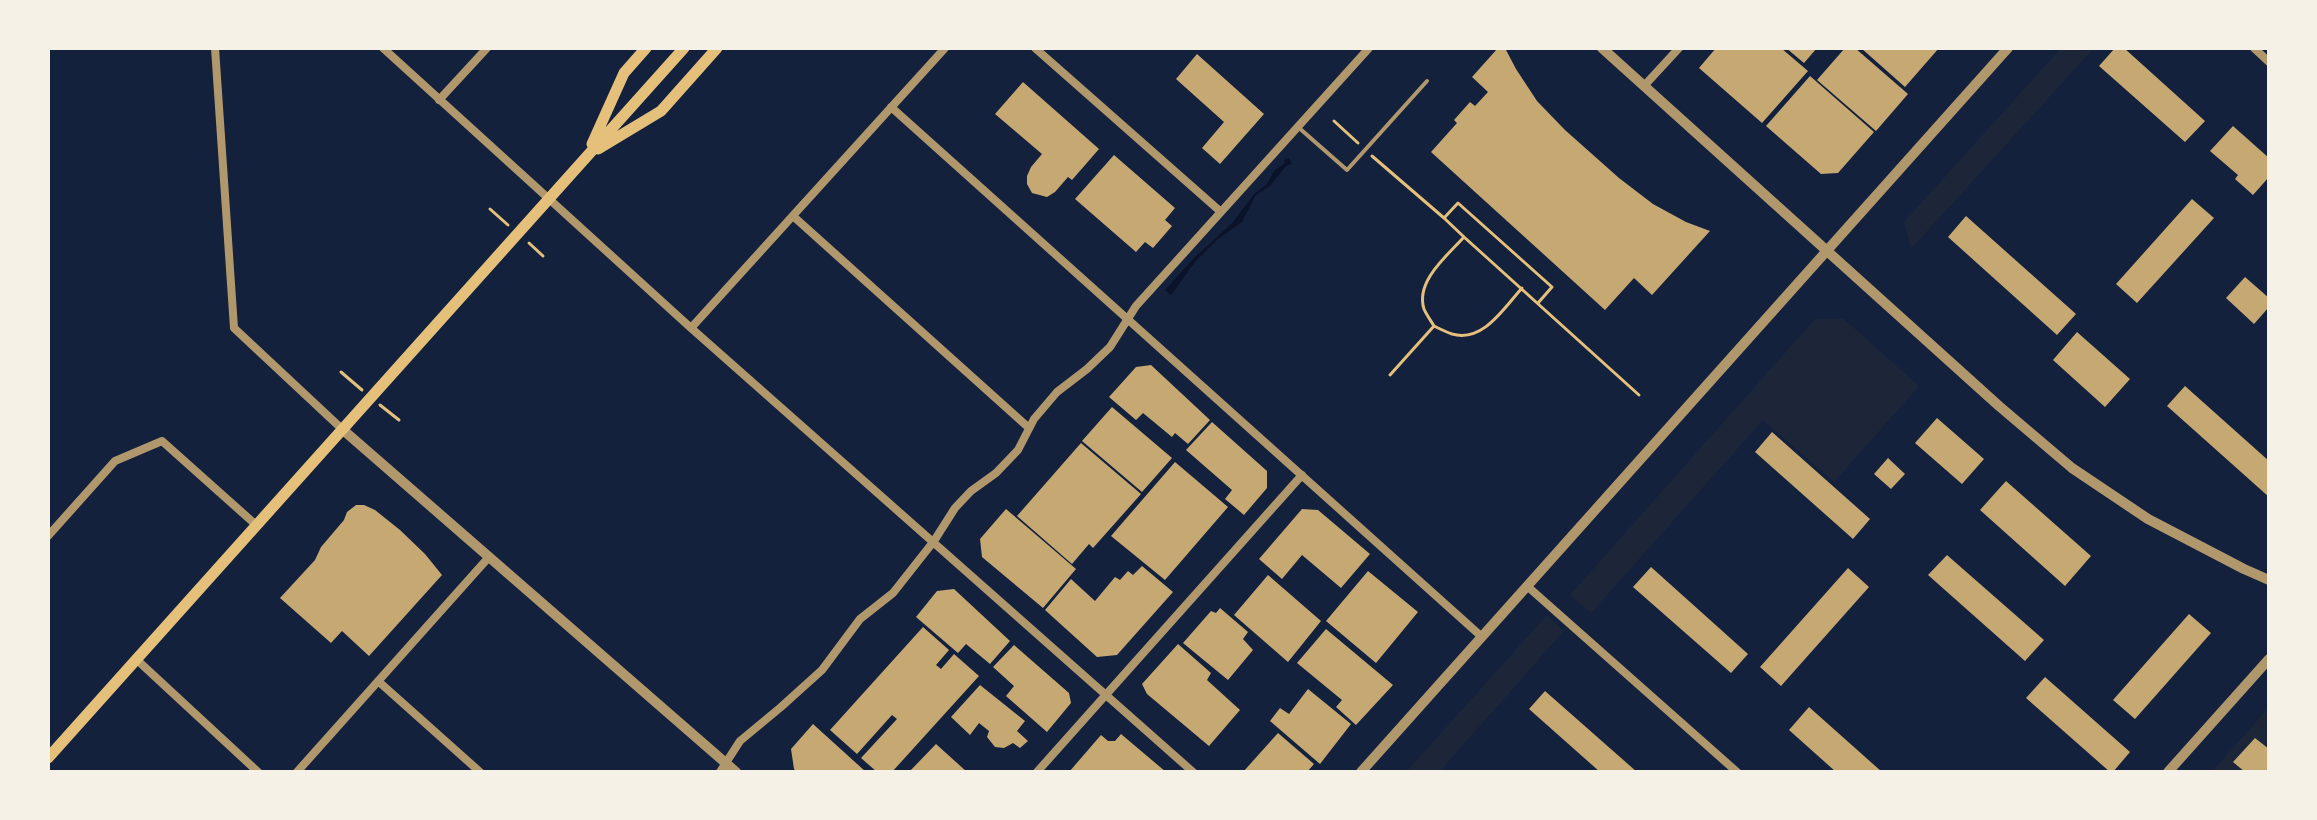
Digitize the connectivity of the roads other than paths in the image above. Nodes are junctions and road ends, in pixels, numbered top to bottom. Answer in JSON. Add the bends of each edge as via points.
{"nodes":[{"id":1,"x":215,"y":48,"type":"edge"},
{"id":2,"x":383,"y":48,"type":"edge"},
{"id":3,"x":487,"y":48,"type":"edge"},
{"id":4,"x":646,"y":48,"type":"edge"},
{"id":5,"x":684,"y":48,"type":"edge"},
{"id":6,"x":717,"y":48,"type":"edge"},
{"id":7,"x":945,"y":48,"type":"edge"},
{"id":8,"x":1035,"y":48,"type":"edge"},
{"id":9,"x":1369,"y":48,"type":"edge"},
{"id":10,"x":1602,"y":48,"type":"edge"},
{"id":11,"x":1679,"y":48,"type":"edge"},
{"id":12,"x":2008,"y":48,"type":"edge"},
{"id":13,"x":2254,"y":48,"type":"edge"},
{"id":14,"x":2269,"y":62,"type":"edge"},
{"id":15,"x":1427,"y":81,"type":"dead end"},
{"id":16,"x":1644,"y":86,"type":"junction"},
{"id":17,"x":439,"y":100,"type":"junction"},
{"id":18,"x":891,"y":107,"type":"junction"},
{"id":19,"x":1298,"y":127,"type":"junction"},
{"id":20,"x":587,"y":156,"type":"junction"},
{"id":21,"x":548,"y":199,"type":"junction"},
{"id":22,"x":1221,"y":212,"type":"junction"},
{"id":23,"x":793,"y":216,"type":"junction"},
{"id":24,"x":1827,"y":251,"type":"junction"},
{"id":25,"x":1128,"y":318,"type":"junction"},
{"id":26,"x":691,"y":328,"type":"junction"},
{"id":27,"x":1029,"y":428,"type":"junction"},
{"id":28,"x":342,"y":429,"type":"junction"},
{"id":29,"x":1302,"y":475,"type":"junction"},
{"id":30,"x":255,"y":524,"type":"junction"},
{"id":31,"x":48,"y":536,"type":"edge"},
{"id":32,"x":934,"y":541,"type":"junction"},
{"id":33,"x":489,"y":557,"type":"junction"},
{"id":34,"x":2269,"y":580,"type":"edge"},
{"id":35,"x":1527,"y":586,"type":"junction"},
{"id":36,"x":1482,"y":637,"type":"junction"},
{"id":37,"x":136,"y":659,"type":"junction"},
{"id":38,"x":2269,"y":659,"type":"edge"},
{"id":39,"x":378,"y":681,"type":"junction"},
{"id":40,"x":1106,"y":695,"type":"junction"},
{"id":41,"x":48,"y":758,"type":"edge"},
{"id":42,"x":723,"y":768,"type":"edge"},
{"id":43,"x":258,"y":772,"type":"edge"},
{"id":44,"x":297,"y":772,"type":"edge"},
{"id":45,"x":480,"y":772,"type":"edge"},
{"id":46,"x":736,"y":772,"type":"edge"},
{"id":47,"x":1037,"y":772,"type":"edge"},
{"id":48,"x":1193,"y":772,"type":"edge"},
{"id":49,"x":1361,"y":772,"type":"edge"},
{"id":50,"x":1737,"y":772,"type":"edge"},
{"id":51,"x":2168,"y":772,"type":"edge"}],
"edges":[{"from":1,"to":28,"type":"street","via":[[234,328]]},
{"from":2,"to":17,"type":"street"},
{"from":3,"to":17,"type":"street"},
{"from":4,"to":20,"type":"main road","via":[[624,73]]},
{"from":5,"to":20,"type":"main road"},
{"from":6,"to":20,"type":"main road","via":[[661,111]]},
{"from":7,"to":18,"type":"street"},
{"from":8,"to":22,"type":"street"},
{"from":9,"to":19,"type":"street"},
{"from":10,"to":16,"type":"street"},
{"from":11,"to":16,"type":"street"},
{"from":12,"to":24,"type":"street"},
{"from":13,"to":14,"type":"street"},
{"from":15,"to":19,"type":"lane","via":[[1347,170]]},
{"from":16,"to":24,"type":"street"},
{"from":17,"to":21,"type":"street"},
{"from":18,"to":23,"type":"street"},
{"from":18,"to":25,"type":"street"},
{"from":19,"to":22,"type":"street"},
{"from":20,"to":21,"type":"main road"},
{"from":21,"to":26,"type":"street"},
{"from":21,"to":28,"type":"main road"},
{"from":22,"to":25,"type":"street"},
{"from":23,"to":26,"type":"street"},
{"from":23,"to":27,"type":"street"},
{"from":24,"to":34,"type":"street","via":[[2072,468],[2148,519]]},
{"from":24,"to":35,"type":"street"},
{"from":25,"to":27,"type":"street","via":[[1110,347],[1057,392]]},
{"from":25,"to":29,"type":"street"},
{"from":26,"to":32,"type":"street"},
{"from":27,"to":32,"type":"street","via":[[1018,450],[955,508]]},
{"from":28,"to":30,"type":"main road"},
{"from":28,"to":33,"type":"street"},
{"from":29,"to":36,"type":"street"},
{"from":29,"to":40,"type":"street"},
{"from":30,"to":31,"type":"street","via":[[162,441],[115,461]]},
{"from":30,"to":37,"type":"main road"},
{"from":32,"to":40,"type":"street"},
{"from":32,"to":42,"type":"street","via":[[893,593],[860,619],[822,670],[740,741]]},
{"from":33,"to":39,"type":"street"},
{"from":33,"to":42,"type":"street"},
{"from":35,"to":36,"type":"street"},
{"from":35,"to":50,"type":"street"},
{"from":36,"to":49,"type":"street"},
{"from":37,"to":41,"type":"main road"},
{"from":37,"to":43,"type":"street"},
{"from":38,"to":51,"type":"street"},
{"from":39,"to":44,"type":"street"},
{"from":39,"to":45,"type":"street"},
{"from":40,"to":47,"type":"street"},
{"from":40,"to":48,"type":"street"},
{"from":42,"to":46,"type":"street"}]}
